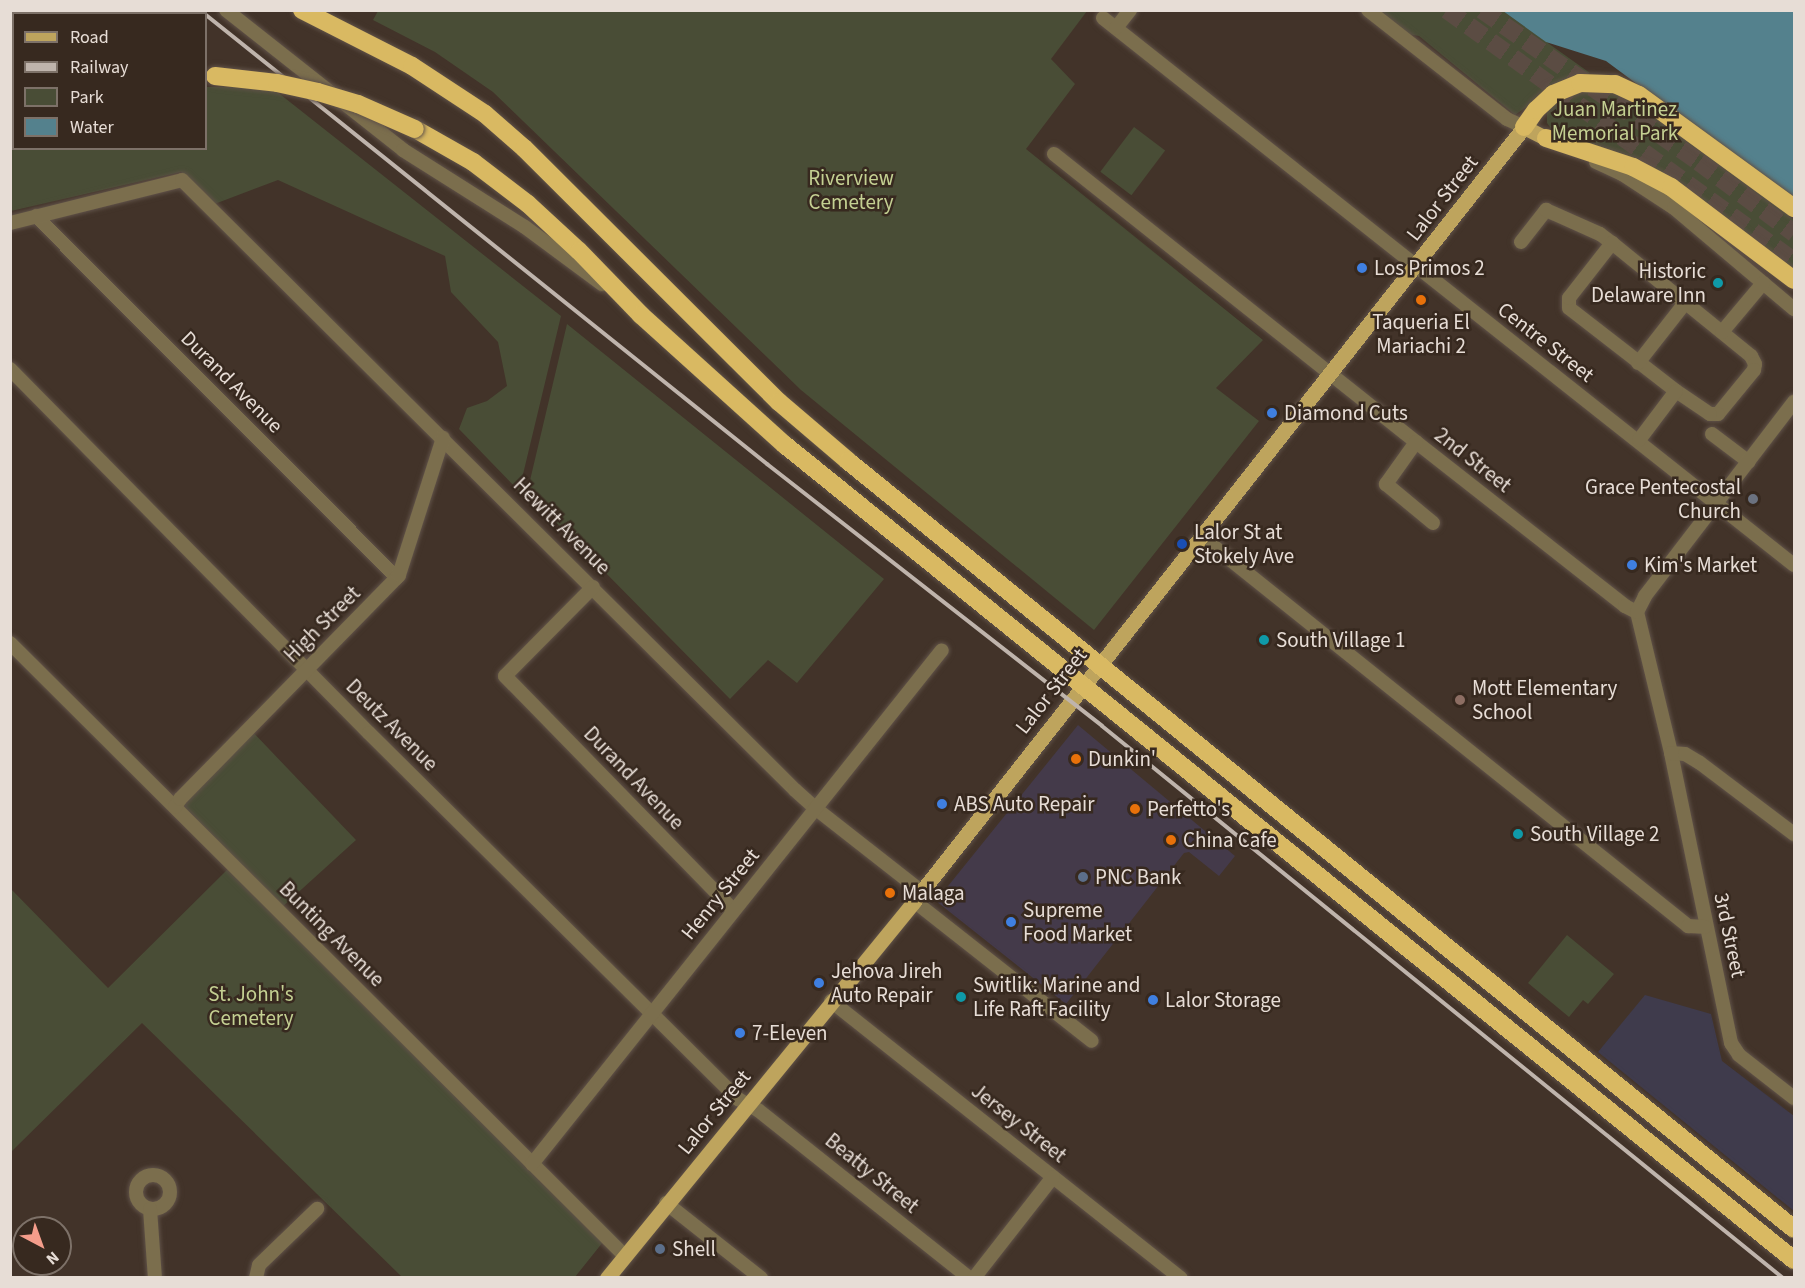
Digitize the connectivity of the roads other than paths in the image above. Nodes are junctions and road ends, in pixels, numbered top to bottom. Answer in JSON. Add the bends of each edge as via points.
{"nodes":[{"id":1,"x":226,"y":10,"type":"edge"},
{"id":2,"x":302,"y":10,"type":"edge"},
{"id":3,"x":1130,"y":10,"type":"edge"},
{"id":4,"x":1368,"y":10,"type":"edge"},
{"id":5,"x":1103,"y":18,"type":"dead end"},
{"id":6,"x":1116,"y":28,"type":"junction"},
{"id":7,"x":210,"y":76,"type":"edge"},
{"id":8,"x":1524,"y":127,"type":"junction"},
{"id":9,"x":1546,"y":138,"type":"junction"},
{"id":10,"x":1054,"y":154,"type":"dead end"},
{"id":11,"x":1794,"y":208,"type":"edge"},
{"id":12,"x":36,"y":216,"type":"junction"},
{"id":13,"x":10,"y":223,"type":"edge"},
{"id":14,"x":1521,"y":242,"type":"dead end"},
{"id":15,"x":1612,"y":243,"type":"junction"},
{"id":16,"x":1415,"y":267,"type":"junction"},
{"id":17,"x":1794,"y":280,"type":"edge"},
{"id":18,"x":1763,"y":283,"type":"junction"},
{"id":19,"x":1685,"y":303,"type":"junction"},
{"id":20,"x":1794,"y":309,"type":"edge"},
{"id":21,"x":640,"y":315,"type":"junction"},
{"id":22,"x":1722,"y":332,"type":"junction"},
{"id":23,"x":1638,"y":363,"type":"junction"},
{"id":24,"x":10,"y":369,"type":"edge"},
{"id":25,"x":1331,"y":375,"type":"junction"},
{"id":26,"x":1676,"y":391,"type":"junction"},
{"id":27,"x":1794,"y":402,"type":"edge"},
{"id":28,"x":1712,"y":434,"type":"dead end"},
{"id":29,"x":443,"y":438,"type":"junction"},
{"id":30,"x":1638,"y":440,"type":"junction"},
{"id":31,"x":1416,"y":442,"type":"junction"},
{"id":32,"x":1749,"y":462,"type":"junction"},
{"id":33,"x":1718,"y":502,"type":"junction"},
{"id":34,"x":1433,"y":523,"type":"dead end"},
{"id":35,"x":1202,"y":537,"type":"junction"},
{"id":36,"x":1794,"y":565,"type":"edge"},
{"id":37,"x":397,"y":578,"type":"junction"},
{"id":38,"x":593,"y":587,"type":"junction"},
{"id":39,"x":1637,"y":612,"type":"junction"},
{"id":40,"x":10,"y":643,"type":"edge"},
{"id":41,"x":942,"y":650,"type":"dead end"},
{"id":42,"x":1099,"y":664,"type":"junction"},
{"id":43,"x":307,"y":669,"type":"junction"},
{"id":44,"x":1082,"y":685,"type":"junction"},
{"id":45,"x":1671,"y":753,"type":"junction"},
{"id":46,"x":175,"y":807,"type":"junction"},
{"id":47,"x":815,"y":808,"type":"junction"},
{"id":48,"x":1794,"y":834,"type":"edge"},
{"id":49,"x":917,"y":896,"type":"junction"},
{"id":50,"x":734,"y":910,"type":"junction"},
{"id":51,"x":1705,"y":927,"type":"junction"},
{"id":52,"x":831,"y":1001,"type":"junction"},
{"id":53,"x":652,"y":1012,"type":"junction"},
{"id":54,"x":1092,"y":1041,"type":"dead end"},
{"id":55,"x":1794,"y":1098,"type":"edge"},
{"id":56,"x":748,"y":1104,"type":"junction"},
{"id":57,"x":531,"y":1164,"type":"junction"},
{"id":58,"x":1053,"y":1177,"type":"junction"},
{"id":59,"x":666,"y":1203,"type":"junction"},
{"id":60,"x":150,"y":1209,"type":"dead end"},
{"id":61,"x":317,"y":1209,"type":"dead end"},
{"id":62,"x":1794,"y":1229,"type":"edge"},
{"id":63,"x":624,"y":1256,"type":"junction"},
{"id":64,"x":1794,"y":1260,"type":"edge"},
{"id":65,"x":155,"y":1278,"type":"edge"},
{"id":66,"x":256,"y":1278,"type":"edge"},
{"id":67,"x":607,"y":1278,"type":"edge"},
{"id":68,"x":761,"y":1278,"type":"edge"},
{"id":69,"x":969,"y":1278,"type":"edge"},
{"id":70,"x":974,"y":1278,"type":"edge"},
{"id":71,"x":1180,"y":1278,"type":"edge"}],
"edges":[{"from":1,"to":21,"type":"street","via":[[403,150],[525,227]]},
{"from":2,"to":42,"type":"highway","via":[[412,66],[485,114],[524,148],[779,402]]},
{"from":3,"to":6,"type":"street"},
{"from":4,"to":8,"type":"street","via":[[1507,119]]},
{"from":5,"to":6,"type":"street","name":"Centre Street"},
{"from":6,"to":16,"type":"street","name":"Centre Street"},
{"from":7,"to":21,"type":"highway","bridge":true,"via":[[318,92],[416,129],[473,162],[528,204],[579,250]]},
{"from":8,"to":9,"type":"main road"},
{"from":8,"to":11,"type":"highway","via":[[1553,94],[1580,83],[1615,84],[1639,95]]},
{"from":8,"to":16,"type":"main road","name":"Lalor Street"},
{"from":9,"to":17,"type":"highway","via":[[1633,167],[1671,187]]},
{"from":9,"to":18,"type":"street","via":[[1622,174],[1674,208]]},
{"from":10,"to":25,"type":"street","name":"2nd Street"},
{"from":12,"to":13,"type":"street"},
{"from":12,"to":29,"type":"street","name":"Hewitt Avenue","via":[[182,180]]},
{"from":12,"to":37,"type":"street","name":"Durand Avenue"},
{"from":14,"to":15,"type":"street","via":[[1546,210]]},
{"from":15,"to":19,"type":"street"},
{"from":15,"to":23,"type":"street","via":[[1569,298],[1569,308]]},
{"from":16,"to":25,"type":"main road","name":"Lalor Street"},
{"from":16,"to":30,"type":"street","name":"Centre Street"},
{"from":18,"to":20,"type":"street"},
{"from":18,"to":22,"type":"street"},
{"from":19,"to":22,"type":"street"},
{"from":19,"to":23,"type":"street"},
{"from":21,"to":44,"type":"highway","via":[[785,445]]},
{"from":22,"to":26,"type":"street","via":[[1755,364],[1723,410],[1710,414]]},
{"from":23,"to":26,"type":"street"},
{"from":24,"to":43,"type":"street","name":"Deutz Avenue"},
{"from":25,"to":31,"type":"street","name":"2nd Street"},
{"from":25,"to":35,"type":"main road","name":"Lalor Street"},
{"from":26,"to":30,"type":"street"},
{"from":27,"to":32,"type":"street"},
{"from":28,"to":32,"type":"street"},
{"from":29,"to":37,"type":"street","name":"High Street"},
{"from":29,"to":38,"type":"street","name":"Hewitt Avenue"},
{"from":30,"to":33,"type":"street","name":"Centre Street"},
{"from":31,"to":34,"type":"street","via":[[1386,484]]},
{"from":31,"to":39,"type":"street","name":"2nd Street"},
{"from":32,"to":33,"type":"street"},
{"from":33,"to":36,"type":"street","name":"Centre Street"},
{"from":33,"to":39,"type":"street","via":[[1645,596]]},
{"from":35,"to":42,"type":"main road","name":"Lalor Street"},
{"from":35,"to":51,"type":"street","via":[[1688,926]]},
{"from":37,"to":43,"type":"street","name":"High Street"},
{"from":38,"to":47,"type":"street","name":"Hewitt Avenue"},
{"from":38,"to":50,"type":"street","name":"Durand Avenue","via":[[505,676]]},
{"from":39,"to":45,"type":"street"},
{"from":40,"to":46,"type":"street","name":"Bunting Avenue"},
{"from":41,"to":47,"type":"street","name":"Henry Street"},
{"from":42,"to":44,"type":"main road","name":"Lalor Street"},
{"from":42,"to":62,"type":"highway"},
{"from":43,"to":46,"type":"street","name":"High Street"},
{"from":43,"to":53,"type":"street","name":"Deutz Avenue"},
{"from":44,"to":49,"type":"main road","name":"Lalor Street"},
{"from":44,"to":64,"type":"highway"},
{"from":45,"to":48,"type":"street","via":[[1685,754],[1700,763]]},
{"from":45,"to":51,"type":"street","name":"3rd Street"},
{"from":46,"to":57,"type":"street","name":"Bunting Avenue"},
{"from":47,"to":49,"type":"street","name":"Hewitt Avenue"},
{"from":47,"to":50,"type":"street","name":"Henry Street"},
{"from":49,"to":52,"type":"main road","name":"Lalor Street"},
{"from":49,"to":54,"type":"street","name":"Hewitt Avenue"},
{"from":50,"to":53,"type":"street","name":"Henry Street"},
{"from":51,"to":55,"type":"street","name":"3rd Street","via":[[1734,1050]]},
{"from":52,"to":56,"type":"main road","name":"Lalor Street"},
{"from":52,"to":58,"type":"street","name":"Jersey Street"},
{"from":53,"to":56,"type":"street","name":"Deutz Avenue","via":[[738,1099]]},
{"from":53,"to":57,"type":"street","name":"Henry Street"},
{"from":56,"to":59,"type":"main road","name":"Lalor Street"},
{"from":56,"to":69,"type":"street","name":"Beatty Street"},
{"from":57,"to":63,"type":"street","name":"Bunting Avenue"},
{"from":58,"to":70,"type":"street"},
{"from":58,"to":71,"type":"street","name":"Jersey Street"},
{"from":59,"to":63,"type":"main road","name":"Lalor Street"},
{"from":59,"to":68,"type":"street"},
{"from":60,"to":65,"type":"street"},
{"from":61,"to":66,"type":"street","via":[[259,1265]]},
{"from":63,"to":67,"type":"main road","name":"Lalor Street"}]}
